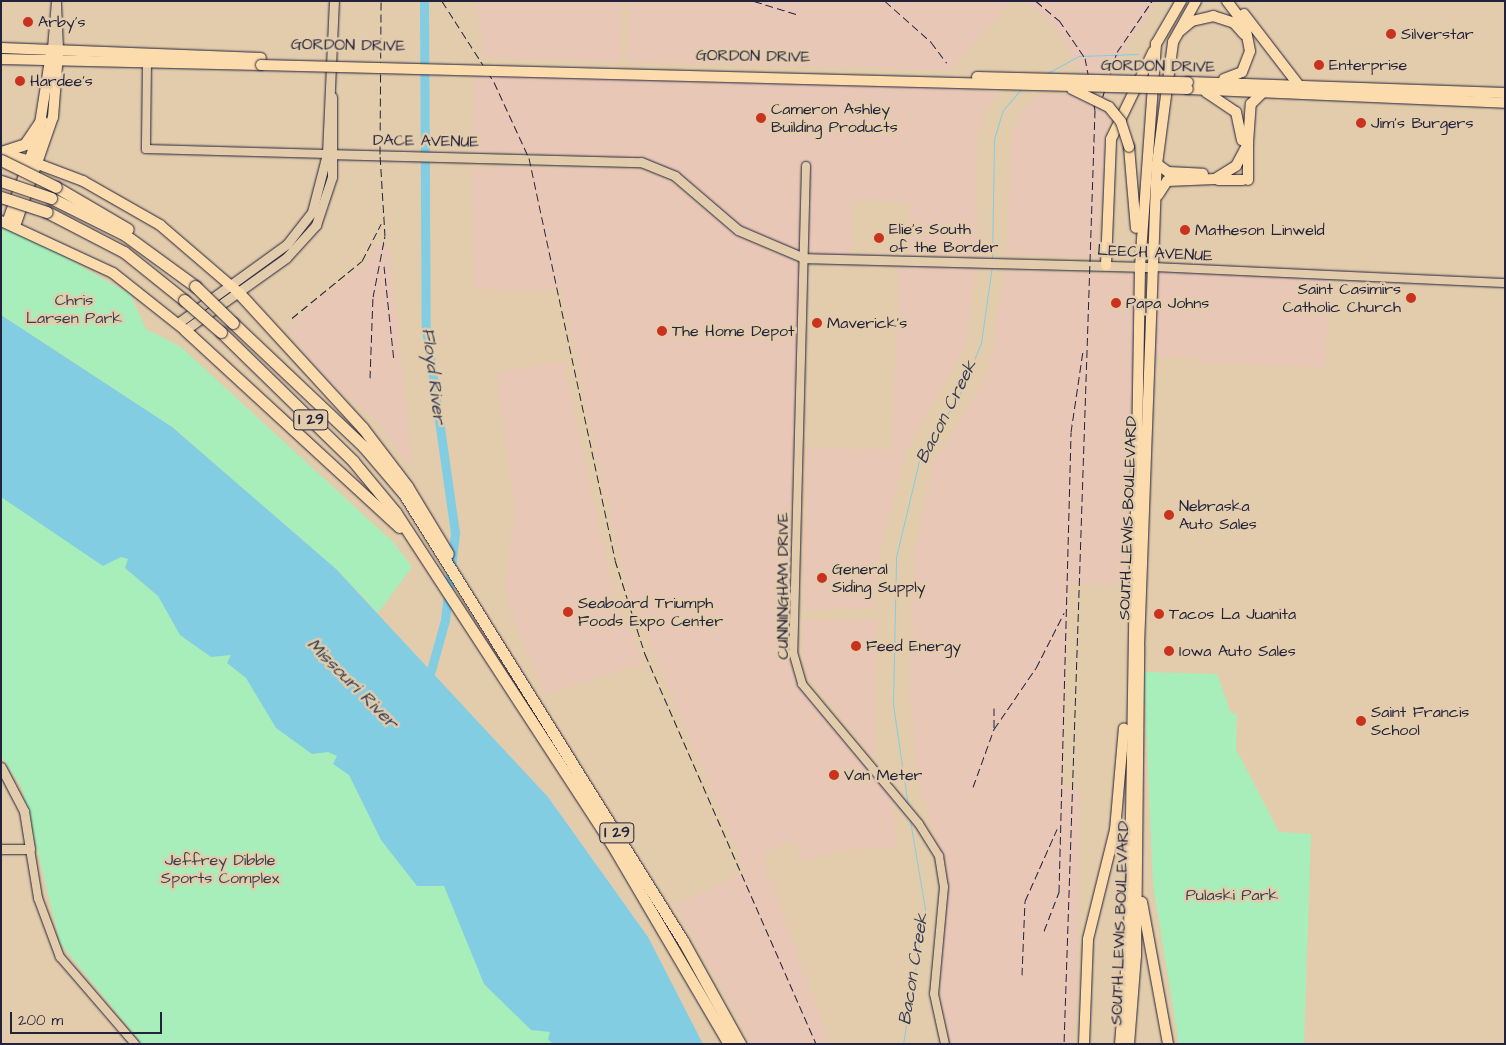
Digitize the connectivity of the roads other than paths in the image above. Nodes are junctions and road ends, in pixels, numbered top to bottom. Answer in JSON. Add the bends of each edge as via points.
{"nodes":[{"id":1,"x":334,"y":1,"type":"edge"},
{"id":2,"x":1181,"y":1,"type":"edge"},
{"id":3,"x":1196,"y":1,"type":"edge"},
{"id":4,"x":1227,"y":1,"type":"edge"},
{"id":5,"x":1235,"y":1,"type":"edge"},
{"id":6,"x":56,"y":3,"type":"edge"},
{"id":7,"x":1172,"y":42,"type":"junction"},
{"id":8,"x":1249,"y":42,"type":"junction"},
{"id":9,"x":1156,"y":44,"type":"junction"},
{"id":10,"x":1,"y":48,"type":"edge"},
{"id":11,"x":55,"y":48,"type":"junction"},
{"id":12,"x":1,"y":59,"type":"edge"},
{"id":13,"x":54,"y":60,"type":"junction"},
{"id":14,"x":79,"y":61,"type":"junction"},
{"id":15,"x":261,"y":61,"type":"junction"},
{"id":16,"x":148,"y":62,"type":"junction"},
{"id":17,"x":1298,"y":84,"type":"junction"},
{"id":18,"x":59,"y":85,"type":"junction"},
{"id":19,"x":1191,"y":85,"type":"junction"},
{"id":20,"x":1038,"y":86,"type":"junction"},
{"id":21,"x":1263,"y":92,"type":"junction"},
{"id":22,"x":1505,"y":93,"type":"edge"},
{"id":23,"x":1505,"y":103,"type":"edge"},
{"id":24,"x":41,"y":120,"type":"junction"},
{"id":25,"x":1248,"y":143,"type":"junction"},
{"id":26,"x":1,"y":152,"type":"edge"},
{"id":27,"x":330,"y":154,"type":"junction"},
{"id":28,"x":1,"y":160,"type":"edge"},
{"id":29,"x":34,"y":162,"type":"junction"},
{"id":30,"x":806,"y":166,"type":"dead end"},
{"id":31,"x":1153,"y":167,"type":"junction"},
{"id":32,"x":1167,"y":180,"type":"junction"},
{"id":33,"x":1215,"y":180,"type":"junction"},
{"id":34,"x":1,"y":181,"type":"edge"},
{"id":35,"x":53,"y":192,"type":"junction"},
{"id":36,"x":1,"y":197,"type":"edge"},
{"id":37,"x":1154,"y":208,"type":"junction"},
{"id":38,"x":8,"y":224,"type":"edge"},
{"id":39,"x":804,"y":258,"type":"junction"},
{"id":40,"x":1106,"y":265,"type":"junction"},
{"id":41,"x":1140,"y":267,"type":"junction"},
{"id":42,"x":1152,"y":268,"type":"junction"},
{"id":43,"x":1505,"y":283,"type":"edge"},
{"id":44,"x":235,"y":288,"type":"junction"},
{"id":45,"x":181,"y":327,"type":"junction"},
{"id":46,"x":406,"y":490,"type":"junction"},
{"id":47,"x":395,"y":517,"type":"junction"},
{"id":48,"x":1130,"y":662,"type":"junction"},
{"id":49,"x":1,"y":767,"type":"edge"},
{"id":50,"x":1,"y":849,"type":"edge"},
{"id":51,"x":30,"y":849,"type":"junction"},
{"id":52,"x":1138,"y":863,"type":"junction"},
{"id":53,"x":135,"y":1044,"type":"edge"},
{"id":54,"x":729,"y":1044,"type":"edge"},
{"id":55,"x":740,"y":1044,"type":"edge"},
{"id":56,"x":945,"y":1044,"type":"edge"},
{"id":57,"x":1084,"y":1044,"type":"edge"},
{"id":58,"x":1120,"y":1044,"type":"edge"},
{"id":59,"x":1128,"y":1044,"type":"edge"},
{"id":60,"x":1168,"y":1044,"type":"edge"}],
"edges":[{"from":1,"to":27,"type":"main road"},
{"from":2,"to":9,"type":"main road","name":"SOUTH LEWIS BOULEVARD"},
{"from":3,"to":7,"type":"main road","name":"SOUTH LEWIS BOULEVARD"},
{"from":4,"to":8,"type":"main road","via":[[1244,25]]},
{"from":5,"to":17,"type":"main road"},
{"from":6,"to":11,"type":"main road"},
{"from":7,"to":8,"type":"main road","via":[[1192,21],[1213,16],[1234,23]]},
{"from":7,"to":31,"type":"main road","name":"SOUTH LEWIS BOULEVARD"},
{"from":8,"to":19,"type":"main road","via":[[1249,60],[1237,75]]},
{"from":9,"to":31,"type":"main road","name":"SOUTH LEWIS BOULEVARD"},
{"from":9,"to":40,"type":"main road","via":[[1111,139]]},
{"from":10,"to":11,"type":"main road","name":"GORDON DRIVE"},
{"from":11,"to":13,"type":"main road"},
{"from":11,"to":15,"type":"main road","name":"GORDON DRIVE"},
{"from":12,"to":13,"type":"main road","name":"GORDON DRIVE"},
{"from":13,"to":14,"type":"main road","name":"GORDON DRIVE"},
{"from":13,"to":18,"type":"main road"},
{"from":13,"to":24,"type":"main road"},
{"from":14,"to":16,"type":"main road","name":"GORDON DRIVE"},
{"from":14,"to":18,"type":"main road","via":[[67,66]]},
{"from":15,"to":16,"type":"main road","name":"GORDON DRIVE"},
{"from":15,"to":19,"type":"main road","name":"GORDON DRIVE","bridge":true},
{"from":15,"to":20,"type":"main road","name":"GORDON DRIVE","bridge":true},
{"from":16,"to":27,"type":"street","name":"DACE AVENUE","via":[[146,148]]},
{"from":17,"to":19,"type":"main road","name":"GORDON DRIVE"},
{"from":17,"to":22,"type":"main road","name":"GORDON DRIVE"},
{"from":18,"to":29,"type":"main road"},
{"from":19,"to":20,"type":"main road","name":"GORDON DRIVE","bridge":true},
{"from":19,"to":21,"type":"main road","name":"GORDON DRIVE"},
{"from":19,"to":31,"type":"main road","via":[[1226,102],[1239,117],[1242,142],[1237,156],[1223,169],[1206,174],[1168,172]]},
{"from":20,"to":41,"type":"main road","bridge":true,"via":[[1077,91],[1102,102],[1121,122],[1130,147]]},
{"from":21,"to":23,"type":"main road","name":"GORDON DRIVE"},
{"from":21,"to":25,"type":"main road","via":[[1251,104]]},
{"from":24,"to":26,"type":"highway","via":[[25,144]]},
{"from":24,"to":29,"type":"main road"},
{"from":25,"to":33,"type":"main road","via":[[1236,166]]},
{"from":25,"to":33,"type":"main road","via":[[1246,180]]},
{"from":26,"to":29,"type":"highway"},
{"from":27,"to":39,"type":"main road","name":"DACE AVENUE","via":[[640,162],[675,176],[738,230]]},
{"from":27,"to":44,"type":"main road","via":[[326,199],[307,239]]},
{"from":28,"to":35,"type":"highway","bridge":true},
{"from":29,"to":38,"type":"main road"},
{"from":29,"to":44,"type":"main road","via":[[83,181],[160,225]]},
{"from":30,"to":39,"type":"street","name":"CUNNINGHAM DRIVE"},
{"from":31,"to":32,"type":"main road"},
{"from":31,"to":37,"type":"main road","name":"SOUTH LEWIS BOULEVARD"},
{"from":31,"to":41,"type":"main road","name":"SOUTH LEWIS BOULEVARD"},
{"from":32,"to":33,"type":"main road"},
{"from":32,"to":37,"type":"main road"},
{"from":34,"to":35,"type":"highway","bridge":true},
{"from":35,"to":46,"type":"highway","number":"I 29","bridge":true,"via":[[110,216],[142,239],[154,255],[195,286]]},
{"from":36,"to":47,"type":"highway","number":"I 29","bridge":true,"via":[[47,212],[124,252],[184,300],[353,461]]},
{"from":37,"to":42,"type":"main road","name":"SOUTH LEWIS BOULEVARD"},
{"from":38,"to":45,"type":"main road","via":[[113,273]]},
{"from":39,"to":40,"type":"main road","name":"LEECH AVENUE"},
{"from":39,"to":56,"type":"street","name":"CUNNINGHAM DRIVE","via":[[794,658],[802,684],[932,842],[944,887],[934,994]]},
{"from":40,"to":41,"type":"main road","name":"LEECH AVENUE"},
{"from":41,"to":42,"type":"main road","name":"LEECH AVENUE"},
{"from":41,"to":48,"type":"main road","name":"SOUTH LEWIS BOULEVARD"},
{"from":42,"to":43,"type":"street","name":"LEECH AVENUE"},
{"from":42,"to":52,"type":"main road","name":"SOUTH LEWIS BOULEVARD","via":[[1139,638]]},
{"from":44,"to":45,"type":"main road"},
{"from":44,"to":46,"type":"highway","via":[[362,427]]},
{"from":45,"to":47,"type":"highway"},
{"from":46,"to":55,"type":"highway","number":"I 29","via":[[454,564],[460,584],[683,941]]},
{"from":47,"to":54,"type":"highway","number":"I 29","via":[[482,641],[611,843]]},
{"from":48,"to":57,"type":"main road","via":[[1115,830],[1088,939]]},
{"from":48,"to":58,"type":"main road","name":"SOUTH LEWIS BOULEVARD","via":[[1129,937]]},
{"from":49,"to":51,"type":"main road","via":[[24,812]]},
{"from":50,"to":51,"type":"main road"},
{"from":51,"to":53,"type":"street","via":[[45,921],[60,957]]},
{"from":52,"to":59,"type":"main road","name":"SOUTH LEWIS BOULEVARD","via":[[1135,984]]},
{"from":52,"to":60,"type":"main road"}]}
